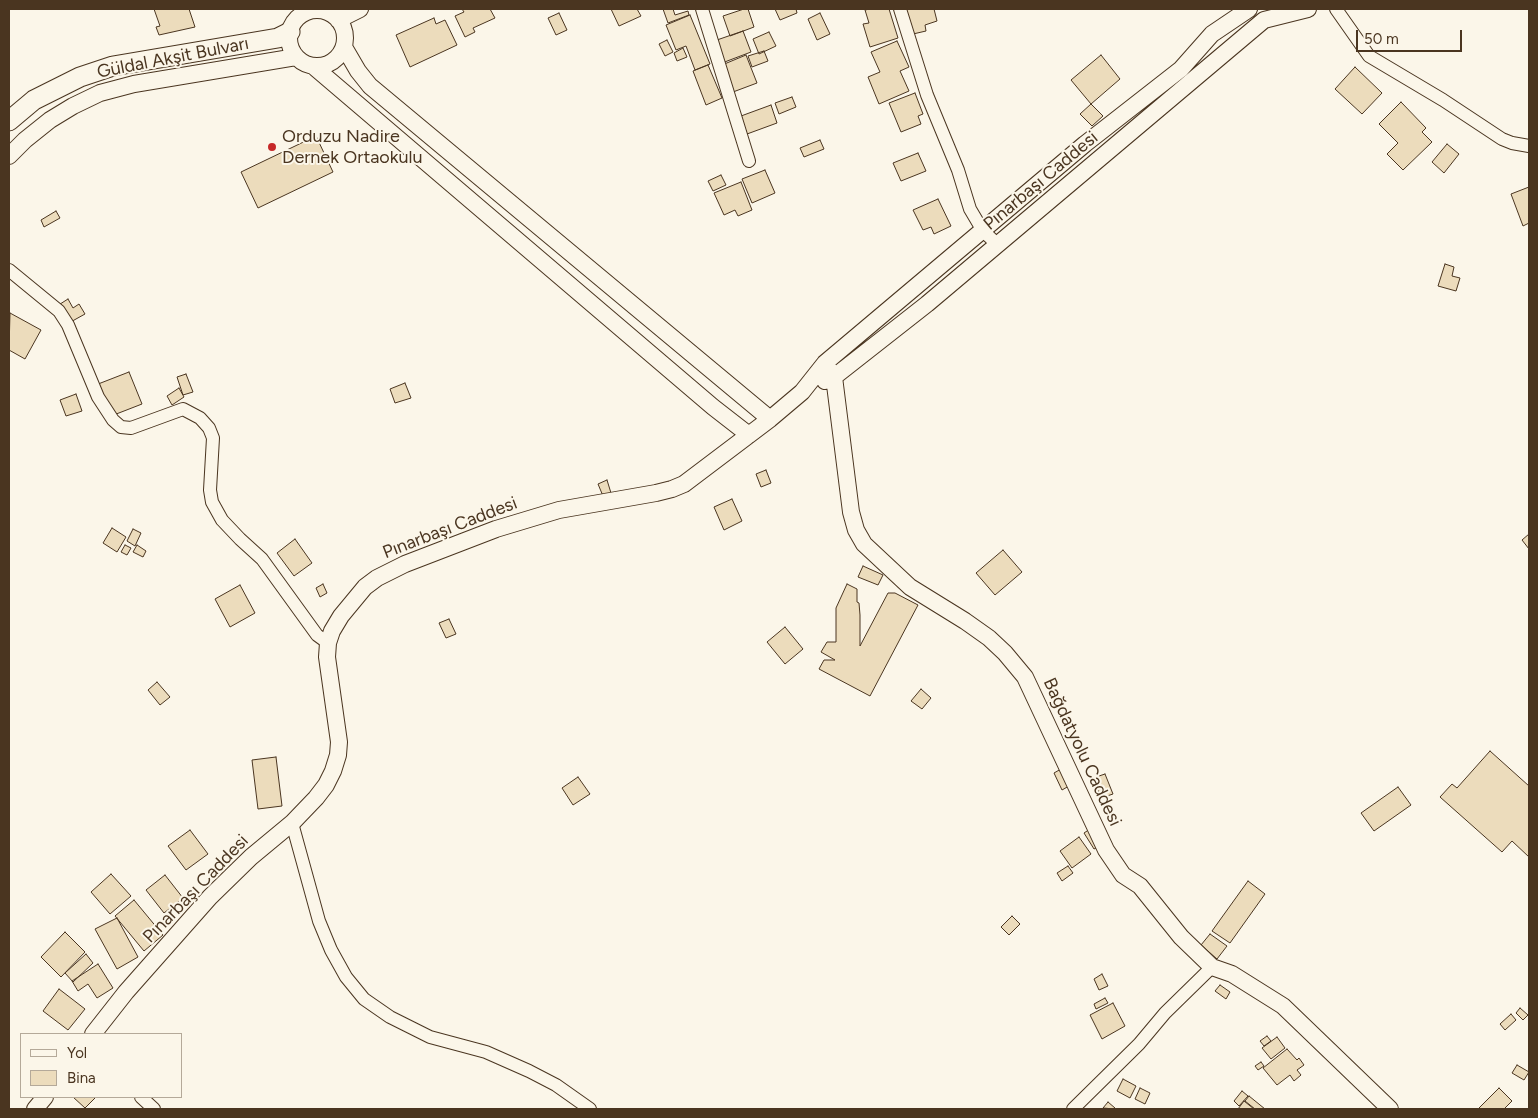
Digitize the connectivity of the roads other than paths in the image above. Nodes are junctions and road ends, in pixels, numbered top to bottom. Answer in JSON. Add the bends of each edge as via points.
{"nodes":[{"id":1,"x":360,"y":9,"type":"edge"},
{"id":2,"x":702,"y":9,"type":"edge"},
{"id":3,"x":900,"y":9,"type":"edge"},
{"id":4,"x":1308,"y":9,"type":"edge"},
{"id":5,"x":1336,"y":9,"type":"edge"},
{"id":6,"x":1244,"y":10,"type":"edge"},
{"id":7,"x":338,"y":20,"type":"junction"},
{"id":8,"x":1254,"y":29,"type":"junction"},
{"id":9,"x":290,"y":32,"type":"junction"},
{"id":10,"x":344,"y":47,"type":"junction"},
{"id":11,"x":296,"y":57,"type":"junction"},
{"id":12,"x":313,"y":66,"type":"junction"},
{"id":13,"x":9,"y":121,"type":"edge"},
{"id":14,"x":1529,"y":146,"type":"edge"},
{"id":15,"x":9,"y":156,"type":"edge"},
{"id":16,"x":749,"y":161,"type":"dead end"},
{"id":17,"x":983,"y":231,"type":"junction"},
{"id":18,"x":997,"y":244,"type":"junction"},
{"id":19,"x":9,"y":270,"type":"edge"},
{"id":20,"x":829,"y":370,"type":"junction"},
{"id":21,"x":770,"y":419,"type":"junction"},
{"id":22,"x":749,"y":435,"type":"junction"},
{"id":23,"x":328,"y":643,"type":"junction"},
{"id":24,"x":292,"y":822,"type":"junction"},
{"id":25,"x":1212,"y":967,"type":"junction"},
{"id":26,"x":94,"y":1033,"type":"edge"},
{"id":27,"x":44,"y":1098,"type":"edge"},
{"id":28,"x":141,"y":1098,"type":"edge"},
{"id":29,"x":36,"y":1109,"type":"edge"},
{"id":30,"x":154,"y":1109,"type":"edge"},
{"id":31,"x":590,"y":1109,"type":"edge"},
{"id":32,"x":1073,"y":1109,"type":"edge"},
{"id":33,"x":1390,"y":1109,"type":"edge"}],
"edges":[{"from":1,"to":7,"type":"street"},
{"from":2,"to":16,"type":"street"},
{"from":3,"to":17,"type":"street","via":[[970,209]]},
{"from":4,"to":8,"type":"street","name":"Pınarbaşı Caddesi","via":[[1264,20]]},
{"from":5,"to":14,"type":"street","via":[[1369,56],[1502,139]]},
{"from":6,"to":8,"type":"street"},
{"from":6,"to":17,"type":"street","name":"Pınarbaşı Caddesi","via":[[1212,34],[1181,69],[1085,144]]},
{"from":7,"to":9,"type":"street","via":[[332,14],[314,10],[298,17]]},
{"from":7,"to":10,"type":"street","via":[[344,28]]},
{"from":8,"to":18,"type":"street","name":"Pınarbaşı Caddesi"},
{"from":9,"to":11,"type":"street","via":[[289,41]]},
{"from":9,"to":13,"type":"main road","name":"Güldal Akşit Bulvarı","via":[[278,38],[114,66],[41,96]]},
{"from":10,"to":12,"type":"street","via":[[332,62]]},
{"from":10,"to":21,"type":"street","via":[[370,86]]},
{"from":11,"to":12,"type":"street"},
{"from":11,"to":15,"type":"street","via":[[134,84],[100,93],[50,120]]},
{"from":12,"to":22,"type":"street"},
{"from":17,"to":18,"type":"street"},
{"from":17,"to":20,"type":"street","name":"Pınarbaşı Caddesi"},
{"from":18,"to":20,"type":"street","name":"Pınarbaşı Caddesi","via":[[927,304]]},
{"from":19,"to":23,"type":"street","via":[[59,311],[98,398],[121,427],[131,428],[183,409],[200,418],[209,428],[212,438],[212,502],[222,520],[262,559],[317,635]]},
{"from":20,"to":21,"type":"street","name":"Pınarbaşı Caddesi"},
{"from":20,"to":25,"type":"street","name":"Bağdatyolu Caddesi","via":[[851,512],[864,544],[910,587],[989,638],[1020,671],[1106,850],[1123,875],[1140,886],[1181,937]]},
{"from":21,"to":22,"type":"street","name":"Pınarbaşı Caddesi"},
{"from":22,"to":23,"type":"street","name":"Pınarbaşı Caddesi","via":[[703,471],[672,489],[559,510],[496,528],[405,564],[364,587],[341,616]]},
{"from":23,"to":24,"type":"street","name":"Pınarbaşı Caddesi","via":[[338,755],[326,785]]},
{"from":24,"to":26,"type":"street","name":"Pınarbaşı Caddesi","via":[[210,898]]},
{"from":24,"to":31,"type":"street","via":[[319,922],[346,977],[364,998],[390,1017],[430,1036],[486,1052],[529,1071]]},
{"from":25,"to":32,"type":"street"},
{"from":25,"to":33,"type":"street","name":"Bağdatyolu Caddesi","via":[[1232,974],[1283,1006]]},
{"from":27,"to":29,"type":"street"},
{"from":28,"to":30,"type":"street"}]}
